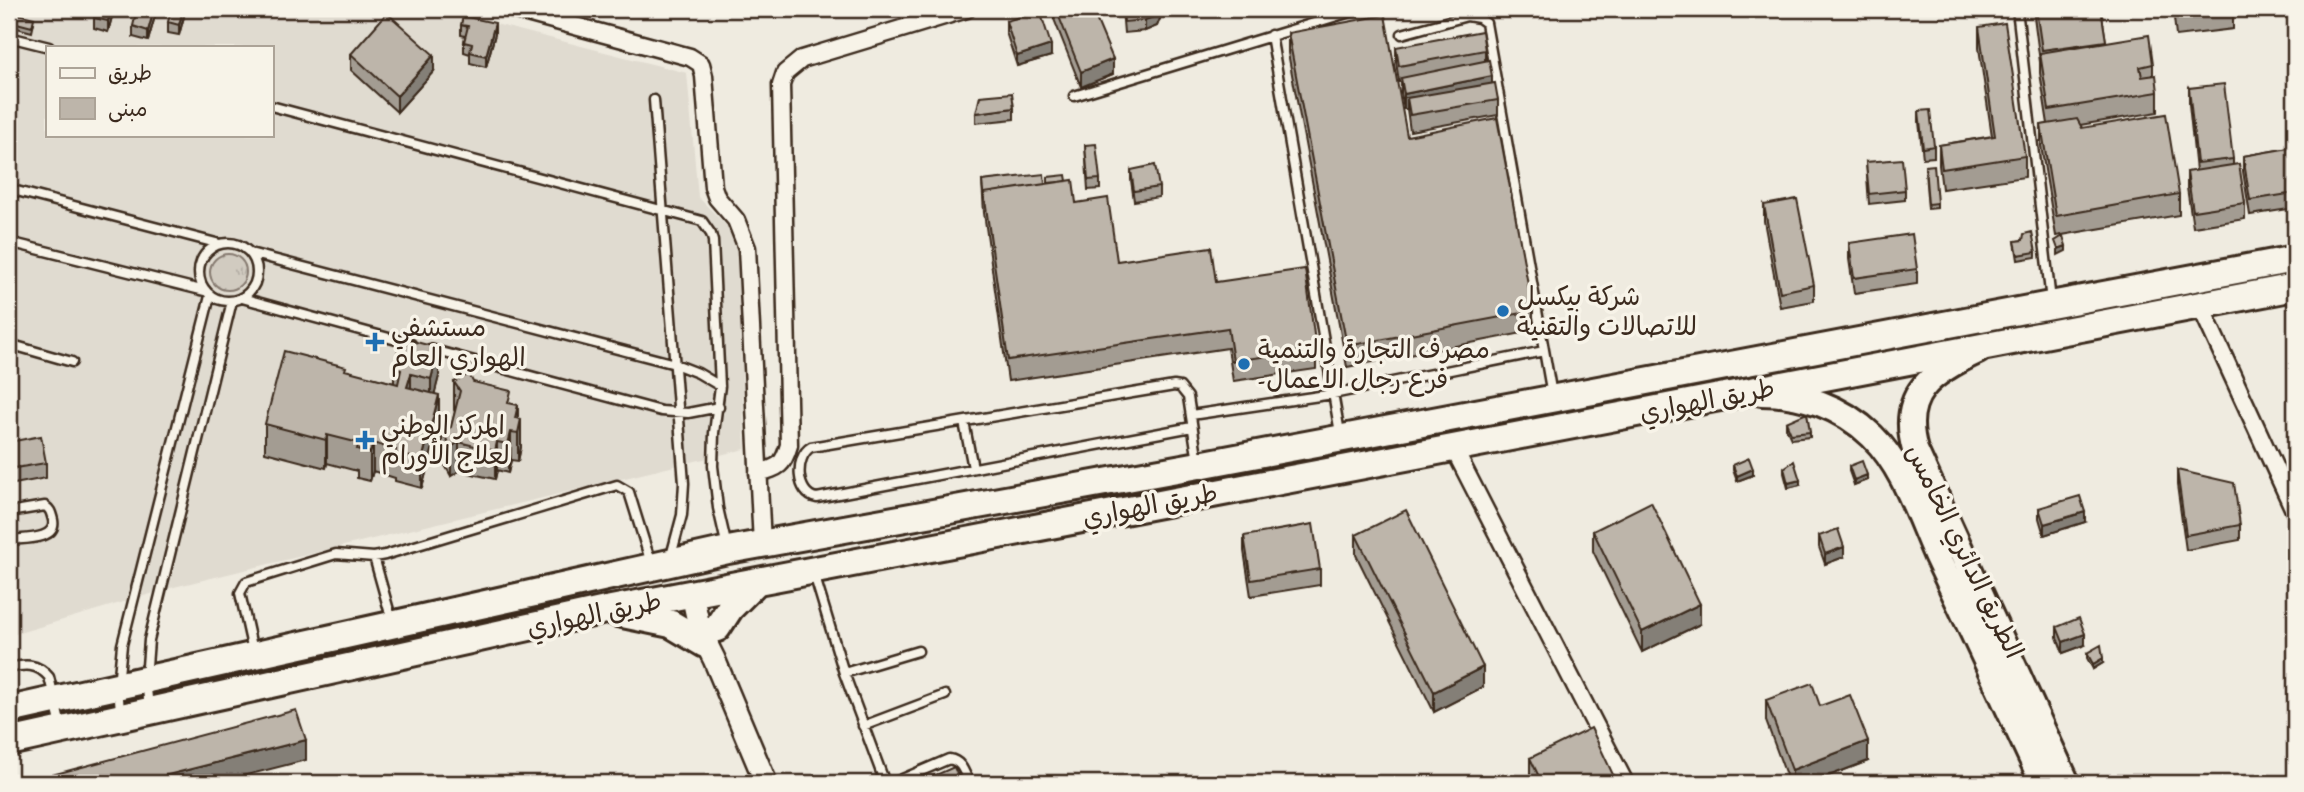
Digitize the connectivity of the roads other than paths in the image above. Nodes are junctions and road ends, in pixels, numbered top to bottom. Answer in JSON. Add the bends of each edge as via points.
{"nodes":[{"id":1,"x":512,"y":9,"type":"edge"},
{"id":2,"x":967,"y":9,"type":"edge"},
{"id":3,"x":1360,"y":9,"type":"edge"},
{"id":4,"x":2017,"y":9,"type":"edge"},
{"id":5,"x":1402,"y":34,"type":"dead end"},
{"id":6,"x":1271,"y":35,"type":"junction"},
{"id":7,"x":9,"y":37,"type":"edge"},
{"id":8,"x":46,"y":46,"type":"edge"},
{"id":9,"x":1074,"y":96,"type":"dead end"},
{"id":10,"x":654,"y":100,"type":"dead end"},
{"id":11,"x":273,"y":107,"type":"edge"},
{"id":12,"x":9,"y":188,"type":"edge"},
{"id":13,"x":663,"y":209,"type":"junction"},
{"id":14,"x":9,"y":242,"type":"edge"},
{"id":15,"x":220,"y":244,"type":"junction"},
{"id":16,"x":250,"y":253,"type":"junction"},
{"id":17,"x":2295,"y":259,"type":"edge"},
{"id":18,"x":2295,"y":287,"type":"edge"},
{"id":19,"x":208,"y":293,"type":"junction"},
{"id":20,"x":242,"y":298,"type":"junction"},
{"id":21,"x":232,"y":301,"type":"junction"},
{"id":22,"x":2200,"y":304,"type":"junction"},
{"id":23,"x":2052,"y":306,"type":"junction"},
{"id":24,"x":9,"y":344,"type":"edge"},
{"id":25,"x":1991,"y":345,"type":"junction"},
{"id":26,"x":1545,"y":351,"type":"junction"},
{"id":27,"x":72,"y":362,"type":"dead end"},
{"id":28,"x":674,"y":364,"type":"junction"},
{"id":29,"x":720,"y":386,"type":"junction"},
{"id":30,"x":1333,"y":394,"type":"junction"},
{"id":31,"x":1742,"y":394,"type":"junction"},
{"id":32,"x":1553,"y":398,"type":"junction"},
{"id":33,"x":719,"y":407,"type":"junction"},
{"id":34,"x":678,"y":413,"type":"junction"},
{"id":35,"x":1191,"y":415,"type":"junction"},
{"id":36,"x":964,"y":422,"type":"junction"},
{"id":37,"x":1192,"y":427,"type":"junction"},
{"id":38,"x":1341,"y":436,"type":"junction"},
{"id":39,"x":1290,"y":447,"type":"junction"},
{"id":40,"x":1453,"y":447,"type":"junction"},
{"id":41,"x":1199,"y":465,"type":"junction"},
{"id":42,"x":973,"y":468,"type":"junction"},
{"id":43,"x":758,"y":473,"type":"junction"},
{"id":44,"x":1295,"y":477,"type":"junction"},
{"id":45,"x":9,"y":512,"type":"edge"},
{"id":46,"x":2295,"y":512,"type":"edge"},
{"id":47,"x":9,"y":540,"type":"edge"},
{"id":48,"x":762,"y":544,"type":"junction"},
{"id":49,"x":728,"y":550,"type":"junction"},
{"id":50,"x":374,"y":557,"type":"junction"},
{"id":51,"x":660,"y":564,"type":"junction"},
{"id":52,"x":813,"y":571,"type":"junction"},
{"id":53,"x":756,"y":582,"type":"junction"},
{"id":54,"x":702,"y":592,"type":"junction"},
{"id":55,"x":606,"y":610,"type":"junction"},
{"id":56,"x":393,"y":623,"type":"junction"},
{"id":57,"x":712,"y":644,"type":"junction"},
{"id":58,"x":918,"y":651,"type":"dead end"},
{"id":59,"x":254,"y":654,"type":"junction"},
{"id":60,"x":9,"y":668,"type":"edge"},
{"id":61,"x":844,"y":673,"type":"junction"},
{"id":62,"x":146,"y":679,"type":"junction"},
{"id":63,"x":118,"y":685,"type":"junction"},
{"id":64,"x":945,"y":695,"type":"dead end"},
{"id":65,"x":56,"y":699,"type":"junction"},
{"id":66,"x":9,"y":710,"type":"edge"},
{"id":67,"x":150,"y":711,"type":"junction"},
{"id":68,"x":121,"y":717,"type":"junction"},
{"id":69,"x":863,"y":726,"type":"junction"},
{"id":70,"x":62,"y":730,"type":"junction"},
{"id":71,"x":9,"y":742,"type":"edge"},
{"id":72,"x":766,"y":783,"type":"edge"},
{"id":73,"x":885,"y":783,"type":"edge"},
{"id":74,"x":893,"y":783,"type":"edge"},
{"id":75,"x":969,"y":783,"type":"edge"},
{"id":76,"x":1625,"y":783,"type":"edge"},
{"id":77,"x":2043,"y":783,"type":"edge"},
{"id":78,"x":2067,"y":783,"type":"edge"}],
"edges":[{"from":1,"to":43,"type":"street","via":[[690,57],[701,64],[713,187],[736,220],[747,248]]},
{"from":2,"to":43,"type":"street","via":[[802,59],[785,73],[781,85],[789,445],[777,468]]},
{"from":3,"to":6,"type":"lane"},
{"from":4,"to":23,"type":"lane"},
{"from":5,"to":26,"type":"lane","via":[[1467,16],[1486,23]]},
{"from":6,"to":9,"type":"lane"},
{"from":6,"to":30,"type":"lane"},
{"from":7,"to":8,"type":"lane"},
{"from":10,"to":13,"type":"lane"},
{"from":11,"to":13,"type":"lane"},
{"from":12,"to":15,"type":"lane"},
{"from":13,"to":28,"type":"lane"},
{"from":13,"to":29,"type":"lane","via":[[702,221],[711,234]]},
{"from":14,"to":19,"type":"lane"},
{"from":15,"to":16,"type":"lane","via":[[242,246]]},
{"from":15,"to":19,"type":"lane","via":[[202,258],[199,269]]},
{"from":16,"to":20,"type":"lane","via":[[257,272]]},
{"from":16,"to":28,"type":"lane"},
{"from":17,"to":23,"type":"highway","name":"طريق الهواري"},
{"from":18,"to":22,"type":"highway","name":"طريق الهواري"},
{"from":19,"to":21,"type":"lane"},
{"from":19,"to":63,"type":"lane","via":[[122,645]]},
{"from":20,"to":21,"type":"lane"},
{"from":20,"to":34,"type":"lane","via":[[645,408]]},
{"from":21,"to":62,"type":"lane","via":[[149,640]]},
{"from":22,"to":25,"type":"highway","name":"طريق الهواري"},
{"from":22,"to":46,"type":"street"},
{"from":23,"to":32,"type":"highway","name":"طريق الهواري"},
{"from":24,"to":27,"type":"lane"},
{"from":25,"to":31,"type":"highway","name":"طريق الهواري"},
{"from":25,"to":78,"type":"main road","name":"الطريق الدائري الخامس","via":[[1924,384],[1911,412],[1910,435]]},
{"from":26,"to":30,"type":"lane"},
{"from":26,"to":32,"type":"lane"},
{"from":28,"to":29,"type":"lane"},
{"from":28,"to":34,"type":"lane"},
{"from":29,"to":33,"type":"lane"},
{"from":30,"to":35,"type":"lane"},
{"from":30,"to":38,"type":"lane"},
{"from":31,"to":40,"type":"highway","name":"طريق الهواري"},
{"from":31,"to":77,"type":"main road","name":"الطريق الدائري الخامس","via":[[1782,394],[1821,403],[1855,422],[1884,450]]},
{"from":32,"to":38,"type":"highway","name":"طريق الهواري"},
{"from":33,"to":34,"type":"lane"},
{"from":33,"to":49,"type":"lane","via":[[713,444],[715,488]]},
{"from":34,"to":51,"type":"lane","via":[[684,499],[679,531]]},
{"from":35,"to":36,"type":"lane","via":[[1185,391],[1174,386]]},
{"from":35,"to":37,"type":"lane"},
{"from":36,"to":42,"type":"lane"},
{"from":36,"to":42,"type":"lane","via":[[811,447],[800,458],[804,491],[817,498]]},
{"from":37,"to":41,"type":"lane"},
{"from":37,"to":42,"type":"lane"},
{"from":38,"to":39,"type":"highway","name":"طريق الهواري"},
{"from":39,"to":41,"type":"highway","name":"طريق الهواري"},
{"from":39,"to":44,"type":"highway"},
{"from":40,"to":44,"type":"highway","name":"طريق الهواري"},
{"from":40,"to":76,"type":"street"},
{"from":41,"to":48,"type":"highway","name":"طريق الهواري"},
{"from":43,"to":48,"type":"street"},
{"from":44,"to":52,"type":"highway","name":"طريق الهواري"},
{"from":45,"to":47,"type":"lane","via":[[45,506],[54,526],[46,535]]},
{"from":48,"to":49,"type":"highway","name":"طريق الهواري"},
{"from":49,"to":51,"type":"highway","name":"طريق الهواري"},
{"from":50,"to":51,"type":"lane","via":[[617,485],[629,492]]},
{"from":50,"to":56,"type":"lane"},
{"from":50,"to":59,"type":"lane","via":[[336,554],[246,582],[240,593]]},
{"from":51,"to":56,"type":"highway","name":"طريق الهواري"},
{"from":52,"to":53,"type":"highway","name":"طريق الهواري"},
{"from":52,"to":61,"type":"lane"},
{"from":53,"to":54,"type":"highway","name":"طريق الهواري"},
{"from":53,"to":57,"type":"highway","via":[[736,601]]},
{"from":54,"to":55,"type":"highway","name":"طريق الهواري"},
{"from":54,"to":57,"type":"main road"},
{"from":55,"to":57,"type":"highway","via":[[671,624]]},
{"from":55,"to":67,"type":"highway","name":"طريق الهواري"},
{"from":56,"to":59,"type":"highway","name":"طريق الهواري"},
{"from":57,"to":72,"type":"main road"},
{"from":58,"to":61,"type":"lane"},
{"from":59,"to":62,"type":"highway","name":"طريق الهواري"},
{"from":60,"to":65,"type":"lane","via":[[40,668],[49,677]]},
{"from":61,"to":69,"type":"lane"},
{"from":62,"to":63,"type":"highway","name":"طريق الهواري"},
{"from":62,"to":67,"type":"lane"},
{"from":63,"to":65,"type":"highway","name":"طريق الهواري"},
{"from":63,"to":68,"type":"lane"},
{"from":64,"to":69,"type":"lane"},
{"from":65,"to":66,"type":"highway","name":"طريق الهواري"},
{"from":65,"to":70,"type":"lane"},
{"from":67,"to":68,"type":"highway","name":"طريق الهواري"},
{"from":68,"to":70,"type":"highway","name":"طريق الهواري"},
{"from":69,"to":73,"type":"lane"},
{"from":70,"to":71,"type":"highway","name":"طريق الهواري"},
{"from":74,"to":75,"type":"lane","via":[[948,759],[962,766]]}]}
